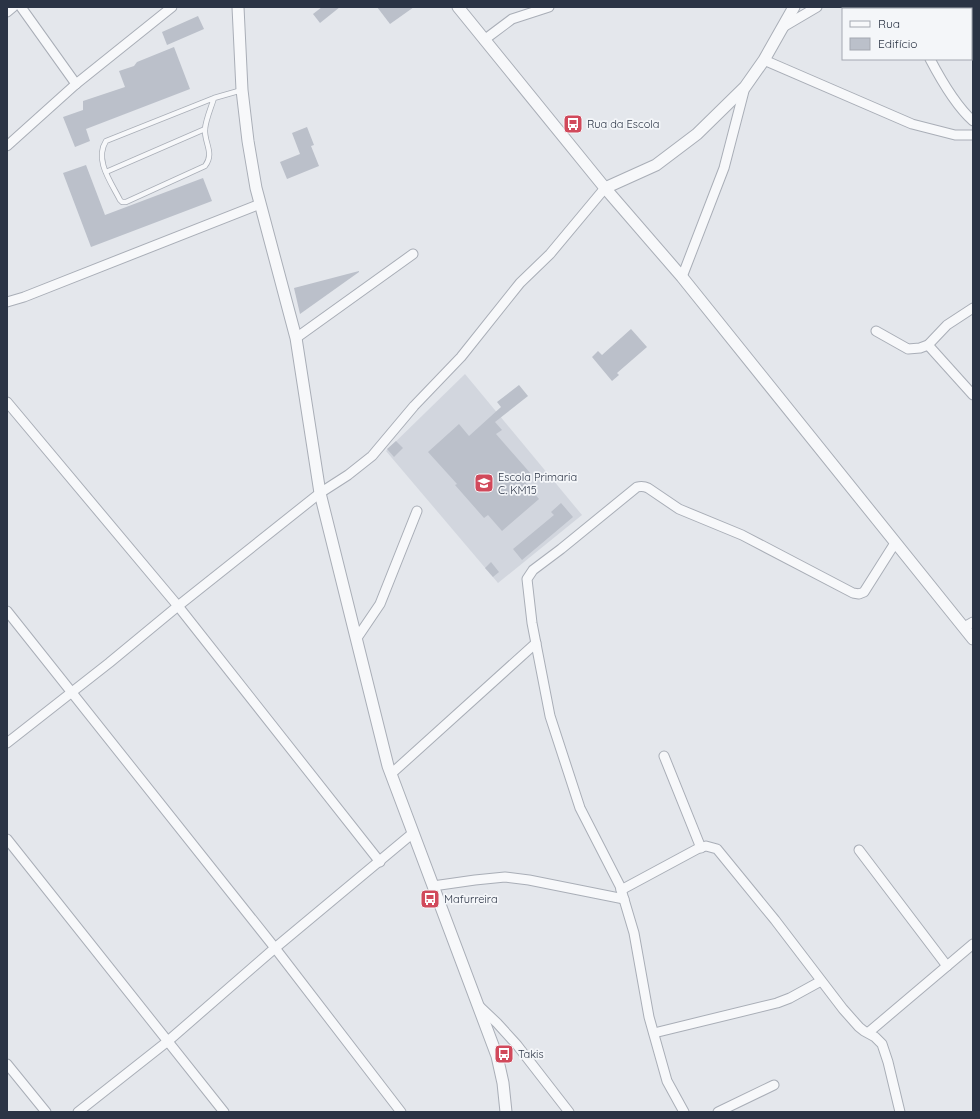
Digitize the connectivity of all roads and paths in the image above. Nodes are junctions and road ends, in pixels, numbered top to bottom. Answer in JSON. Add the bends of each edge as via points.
{"nodes":[{"id":1,"x":13,"y":7,"type":"edge"},
{"id":2,"x":21,"y":7,"type":"edge"},
{"id":3,"x":172,"y":7,"type":"edge"},
{"id":4,"x":238,"y":7,"type":"edge"},
{"id":5,"x":458,"y":7,"type":"edge"},
{"id":6,"x":549,"y":7,"type":"edge"},
{"id":7,"x":794,"y":7,"type":"edge"},
{"id":8,"x":818,"y":7,"type":"edge"},
{"id":9,"x":7,"y":12,"type":"edge"},
{"id":10,"x":783,"y":27,"type":"junction"},
{"id":11,"x":484,"y":40,"type":"junction"},
{"id":12,"x":764,"y":60,"type":"junction"},
{"id":13,"x":931,"y":60,"type":"edge"},
{"id":14,"x":76,"y":84,"type":"junction"},
{"id":15,"x":746,"y":88,"type":"junction"},
{"id":16,"x":242,"y":90,"type":"junction"},
{"id":17,"x":214,"y":98,"type":"junction"},
{"id":18,"x":969,"y":112,"type":"edge"},
{"id":19,"x":973,"y":121,"type":"edge"},
{"id":20,"x":205,"y":130,"type":"junction"},
{"id":21,"x":973,"y":135,"type":"edge"},
{"id":22,"x":7,"y":146,"type":"edge"},
{"id":23,"x":106,"y":172,"type":"junction"},
{"id":24,"x":605,"y":188,"type":"junction"},
{"id":25,"x":260,"y":204,"type":"junction"},
{"id":26,"x":413,"y":254,"type":"dead end"},
{"id":27,"x":682,"y":277,"type":"junction"},
{"id":28,"x":7,"y":302,"type":"edge"},
{"id":29,"x":973,"y":308,"type":"edge"},
{"id":30,"x":876,"y":331,"type":"dead end"},
{"id":31,"x":296,"y":338,"type":"junction"},
{"id":32,"x":928,"y":345,"type":"junction"},
{"id":33,"x":973,"y":395,"type":"edge"},
{"id":34,"x":7,"y":402,"type":"edge"},
{"id":35,"x":320,"y":493,"type":"junction"},
{"id":36,"x":417,"y":510,"type":"dead end"},
{"id":37,"x":895,"y":543,"type":"junction"},
{"id":38,"x":178,"y":606,"type":"junction"},
{"id":39,"x":7,"y":611,"type":"edge"},
{"id":40,"x":968,"y":624,"type":"edge"},
{"id":41,"x":357,"y":638,"type":"junction"},
{"id":42,"x":973,"y":639,"type":"edge"},
{"id":43,"x":536,"y":643,"type":"junction"},
{"id":44,"x":72,"y":692,"type":"junction"},
{"id":45,"x":7,"y":743,"type":"edge"},
{"id":46,"x":664,"y":756,"type":"dead end"},
{"id":47,"x":391,"y":774,"type":"junction"},
{"id":48,"x":413,"y":833,"type":"junction"},
{"id":49,"x":7,"y":838,"type":"edge"},
{"id":50,"x":701,"y":848,"type":"junction"},
{"id":51,"x":859,"y":850,"type":"dead end"},
{"id":52,"x":380,"y":862,"type":"junction"},
{"id":53,"x":433,"y":886,"type":"junction"},
{"id":54,"x":621,"y":890,"type":"junction"},
{"id":55,"x":624,"y":899,"type":"junction"},
{"id":56,"x":973,"y":944,"type":"edge"},
{"id":57,"x":275,"y":948,"type":"junction"},
{"id":58,"x":947,"y":966,"type":"junction"},
{"id":59,"x":821,"y":981,"type":"junction"},
{"id":60,"x":478,"y":1005,"type":"junction"},
{"id":61,"x":869,"y":1032,"type":"junction"},
{"id":62,"x":654,"y":1033,"type":"junction"},
{"id":63,"x":168,"y":1041,"type":"junction"},
{"id":64,"x":7,"y":1064,"type":"edge"},
{"id":65,"x":774,"y":1086,"type":"dead end"},
{"id":66,"x":46,"y":1112,"type":"edge"},
{"id":67,"x":78,"y":1112,"type":"edge"},
{"id":68,"x":224,"y":1112,"type":"edge"},
{"id":69,"x":401,"y":1112,"type":"edge"},
{"id":70,"x":506,"y":1112,"type":"edge"},
{"id":71,"x":569,"y":1112,"type":"edge"},
{"id":72,"x":684,"y":1112,"type":"edge"},
{"id":73,"x":718,"y":1112,"type":"edge"},
{"id":74,"x":900,"y":1112,"type":"edge"}],
"edges":[{"from":1,"to":9,"type":"street"},
{"from":2,"to":14,"type":"street"},
{"from":3,"to":14,"type":"street"},
{"from":4,"to":16,"type":"street"},
{"from":5,"to":11,"type":"street"},
{"from":6,"to":11,"type":"street","via":[[512,19]]},
{"from":7,"to":10,"type":"street"},
{"from":8,"to":10,"type":"street"},
{"from":10,"to":12,"type":"street"},
{"from":11,"to":24,"type":"street"},
{"from":12,"to":15,"type":"street"},
{"from":12,"to":21,"type":"street","via":[[912,124],[955,135]]},
{"from":13,"to":18,"type":"street","via":[[940,78]]},
{"from":14,"to":22,"type":"street"},
{"from":15,"to":24,"type":"street","via":[[697,134],[656,165]]},
{"from":15,"to":27,"type":"street","via":[[724,168]]},
{"from":16,"to":17,"type":"lane"},
{"from":16,"to":25,"type":"street","via":[[248,141]]},
{"from":17,"to":20,"type":"lane"},
{"from":17,"to":23,"type":"lane","via":[[106,140],[102,157]]},
{"from":18,"to":19,"type":"street"},
{"from":20,"to":23,"type":"lane"},
{"from":20,"to":23,"type":"lane","via":[[210,156],[206,166],[126,202],[120,200]]},
{"from":24,"to":27,"type":"street"},
{"from":24,"to":35,"type":"street","via":[[550,254],[520,284],[461,357],[372,456]]},
{"from":25,"to":28,"type":"street"},
{"from":25,"to":31,"type":"street"},
{"from":26,"to":31,"type":"street"},
{"from":27,"to":37,"type":"street"},
{"from":29,"to":32,"type":"street","via":[[947,325]]},
{"from":30,"to":32,"type":"street","via":[[908,348]]},
{"from":31,"to":35,"type":"street"},
{"from":32,"to":33,"type":"street"},
{"from":34,"to":38,"type":"street"},
{"from":35,"to":38,"type":"street"},
{"from":35,"to":41,"type":"street"},
{"from":36,"to":41,"type":"street","via":[[380,604]]},
{"from":37,"to":40,"type":"street"},
{"from":37,"to":43,"type":"street","via":[[864,592],[853,594],[742,535],[679,509],[648,488],[640,486],[533,570],[527,579]]},
{"from":38,"to":44,"type":"street"},
{"from":38,"to":52,"type":"street"},
{"from":39,"to":44,"type":"street"},
{"from":40,"to":42,"type":"street"},
{"from":41,"to":47,"type":"street"},
{"from":43,"to":47,"type":"street"},
{"from":43,"to":54,"type":"street","via":[[550,716],[563,760],[580,808]]},
{"from":44,"to":45,"type":"street"},
{"from":44,"to":57,"type":"street"},
{"from":46,"to":50,"type":"street"},
{"from":47,"to":48,"type":"street"},
{"from":48,"to":52,"type":"street"},
{"from":48,"to":53,"type":"street"},
{"from":49,"to":63,"type":"street"},
{"from":50,"to":54,"type":"street"},
{"from":50,"to":59,"type":"street","via":[[717,849]]},
{"from":51,"to":58,"type":"street"},
{"from":52,"to":57,"type":"street"},
{"from":53,"to":55,"type":"street","via":[[505,877]]},
{"from":53,"to":60,"type":"street"},
{"from":54,"to":55,"type":"street"},
{"from":55,"to":62,"type":"street","via":[[634,933]]},
{"from":56,"to":58,"type":"street"},
{"from":57,"to":63,"type":"street"},
{"from":57,"to":69,"type":"street"},
{"from":58,"to":61,"type":"street"},
{"from":59,"to":61,"type":"street","via":[[851,1018],[864,1031]]},
{"from":59,"to":62,"type":"street","via":[[777,1003]]},
{"from":60,"to":70,"type":"street","via":[[497,1056]]},
{"from":60,"to":71,"type":"street","via":[[517,1045]]},
{"from":61,"to":74,"type":"street","via":[[882,1044]]},
{"from":62,"to":72,"type":"street","via":[[667,1081]]},
{"from":63,"to":67,"type":"street"},
{"from":63,"to":68,"type":"street"},
{"from":64,"to":66,"type":"street"},
{"from":65,"to":73,"type":"street"}]}
